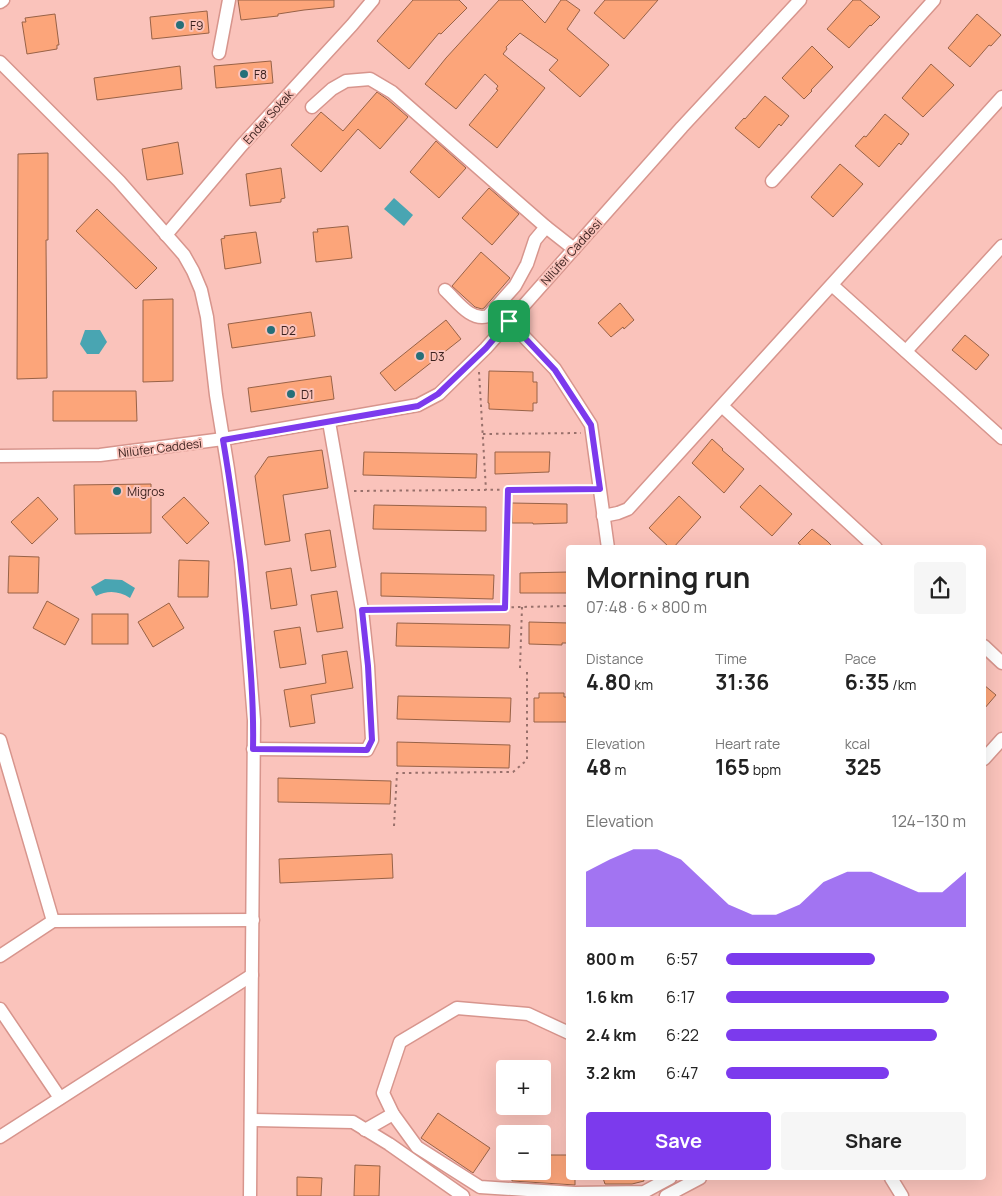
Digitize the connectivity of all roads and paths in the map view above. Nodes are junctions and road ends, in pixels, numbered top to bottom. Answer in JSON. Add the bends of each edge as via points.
{"nodes":[{"id":1,"x":229,"y":0,"type":"edge"},
{"id":2,"x":372,"y":0,"type":"edge"},
{"id":3,"x":800,"y":0,"type":"edge"},
{"id":4,"x":934,"y":0,"type":"edge"},
{"id":5,"x":219,"y":53,"type":"dead end"},
{"id":6,"x":0,"y":62,"type":"edge"},
{"id":7,"x":1001,"y":101,"type":"edge"},
{"id":8,"x":312,"y":107,"type":"dead end"},
{"id":9,"x":772,"y":181,"type":"dead end"},
{"id":10,"x":546,"y":228,"type":"junction"},
{"id":11,"x":166,"y":235,"type":"junction"},
{"id":12,"x":1002,"y":246,"type":"edge"},
{"id":13,"x":574,"y":249,"type":"junction"},
{"id":14,"x":832,"y":285,"type":"junction"},
{"id":15,"x":445,"y":290,"type":"dead end"},
{"id":16,"x":509,"y":321,"type":"junction"},
{"id":17,"x":906,"y":351,"type":"junction"},
{"id":18,"x":478,"y":355,"type":"junction"},
{"id":19,"x":722,"y":406,"type":"junction"},
{"id":20,"x":329,"y":422,"type":"junction"},
{"id":21,"x":592,"y":433,"type":"junction"},
{"id":22,"x":483,"y":434,"type":"junction"},
{"id":23,"x":1002,"y":438,"type":"edge"},
{"id":24,"x":223,"y":440,"type":"junction"},
{"id":25,"x":0,"y":456,"type":"edge"},
{"id":26,"x":600,"y":489,"type":"junction"},
{"id":27,"x":486,"y":490,"type":"junction"},
{"id":28,"x":508,"y":490,"type":"junction"},
{"id":29,"x":341,"y":491,"type":"junction"},
{"id":30,"x":603,"y":516,"type":"junction"},
{"id":31,"x":608,"y":545,"type":"edge"},
{"id":32,"x":873,"y":545,"type":"edge"},
{"id":33,"x":566,"y":606,"type":"edge"},
{"id":34,"x":522,"y":607,"type":"junction"},
{"id":35,"x":505,"y":608,"type":"junction"},
{"id":36,"x":362,"y":610,"type":"junction"},
{"id":37,"x":986,"y":648,"type":"edge"},
{"id":38,"x":1002,"y":663,"type":"edge"},
{"id":39,"x":520,"y":668,"type":"dead end"},
{"id":40,"x":527,"y":668,"type":"dead end"},
{"id":41,"x":1002,"y":739,"type":"edge"},
{"id":42,"x":0,"y":740,"type":"edge"},
{"id":43,"x":253,"y":749,"type":"junction"},
{"id":44,"x":986,"y":757,"type":"edge"},
{"id":45,"x":394,"y":826,"type":"dead end"},
{"id":46,"x":253,"y":920,"type":"junction"},
{"id":47,"x":53,"y":921,"type":"junction"},
{"id":48,"x":0,"y":956,"type":"edge"},
{"id":49,"x":252,"y":975,"type":"junction"},
{"id":50,"x":0,"y":1010,"type":"edge"},
{"id":51,"x":566,"y":1032,"type":"edge"},
{"id":52,"x":60,"y":1098,"type":"junction"},
{"id":53,"x":393,"y":1114,"type":"junction"},
{"id":54,"x":251,"y":1120,"type":"junction"},
{"id":55,"x":365,"y":1130,"type":"junction"},
{"id":56,"x":0,"y":1137,"type":"edge"},
{"id":57,"x":666,"y":1180,"type":"edge"},
{"id":58,"x":696,"y":1180,"type":"edge"},
{"id":59,"x":892,"y":1180,"type":"edge"},
{"id":60,"x":250,"y":1196,"type":"edge"},
{"id":61,"x":463,"y":1196,"type":"edge"},
{"id":62,"x":666,"y":1196,"type":"edge"},
{"id":63,"x":902,"y":1196,"type":"edge"}],
"edges":[{"from":1,"to":5,"type":"street"},
{"from":2,"to":11,"type":"street","name":"Ender Sokak"},
{"from":3,"to":13,"type":"street","name":"Nilüfer Caddesi"},
{"from":4,"to":9,"type":"street"},
{"from":6,"to":11,"type":"street","via":[[119,181]]},
{"from":7,"to":14,"type":"street"},
{"from":8,"to":10,"type":"street","via":[[346,81],[370,79],[392,92]]},
{"from":10,"to":13,"type":"street"},
{"from":10,"to":15,"type":"street","via":[[536,240],[515,286],[488,316],[474,317]]},
{"from":11,"to":24,"type":"street","via":[[184,254],[201,290],[208,317]]},
{"from":12,"to":17,"type":"street"},
{"from":13,"to":16,"type":"street","name":"Nilüfer Caddesi"},
{"from":14,"to":17,"type":"street"},
{"from":14,"to":19,"type":"street"},
{"from":16,"to":18,"type":"street","name":"Nilüfer Caddesi"},
{"from":16,"to":21,"type":"street","via":[[555,370],[591,425]]},
{"from":17,"to":23,"type":"street"},
{"from":18,"to":20,"type":"street","name":"Nilüfer Caddesi","via":[[438,394],[418,406]]},
{"from":18,"to":22,"type":"path"},
{"from":19,"to":30,"type":"street","via":[[628,509]]},
{"from":19,"to":32,"type":"street"},
{"from":20,"to":24,"type":"street","name":"Nilüfer Caddesi"},
{"from":20,"to":29,"type":"street"},
{"from":21,"to":22,"type":"path"},
{"from":21,"to":26,"type":"street"},
{"from":22,"to":27,"type":"path"},
{"from":24,"to":25,"type":"street","name":"Nilüfer Caddesi","via":[[100,455]]},
{"from":24,"to":43,"type":"street","via":[[241,562],[254,720]]},
{"from":26,"to":28,"type":"path"},
{"from":26,"to":30,"type":"street"},
{"from":27,"to":28,"type":"path"},
{"from":27,"to":29,"type":"path"},
{"from":28,"to":35,"type":"path"},
{"from":29,"to":36,"type":"street"},
{"from":30,"to":31,"type":"street"},
{"from":33,"to":34,"type":"path"},
{"from":34,"to":35,"type":"path"},
{"from":34,"to":39,"type":"path"},
{"from":35,"to":36,"type":"path"},
{"from":36,"to":43,"type":"street","via":[[372,740],[367,750]]},
{"from":37,"to":38,"type":"street"},
{"from":40,"to":45,"type":"path","via":[[528,760],[514,772],[397,773]]},
{"from":41,"to":44,"type":"street"},
{"from":42,"to":47,"type":"street"},
{"from":43,"to":46,"type":"street"},
{"from":46,"to":47,"type":"street"},
{"from":46,"to":49,"type":"street"},
{"from":47,"to":48,"type":"street"},
{"from":49,"to":52,"type":"street"},
{"from":49,"to":54,"type":"street"},
{"from":50,"to":52,"type":"street"},
{"from":51,"to":53,"type":"street","via":[[528,1014],[457,1008],[400,1042],[383,1094]]},
{"from":52,"to":56,"type":"street"},
{"from":53,"to":55,"type":"street"},
{"from":53,"to":57,"type":"street","via":[[417,1146],[480,1187],[575,1193],[644,1192]]},
{"from":54,"to":55,"type":"street","via":[[353,1122]]},
{"from":54,"to":60,"type":"street"},
{"from":55,"to":61,"type":"street"},
{"from":58,"to":62,"type":"street"},
{"from":59,"to":63,"type":"street"}]}
